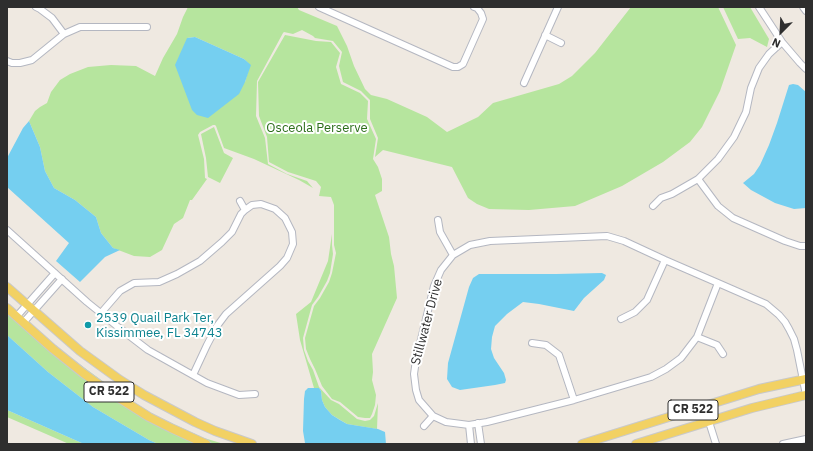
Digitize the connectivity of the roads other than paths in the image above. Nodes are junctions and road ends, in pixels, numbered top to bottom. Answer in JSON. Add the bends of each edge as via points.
{"nodes":[{"id":1,"x":36,"y":7,"type":"edge"},
{"id":2,"x":319,"y":7,"type":"edge"},
{"id":3,"x":474,"y":7,"type":"edge"},
{"id":4,"x":558,"y":7,"type":"edge"},
{"id":5,"x":759,"y":7,"type":"edge"},
{"id":6,"x":803,"y":7,"type":"edge"},
{"id":7,"x":806,"y":11,"type":"edge"},
{"id":8,"x":147,"y":27,"type":"dead end"},
{"id":9,"x":64,"y":34,"type":"junction"},
{"id":10,"x":545,"y":35,"type":"junction"},
{"id":11,"x":782,"y":42,"type":"junction"},
{"id":12,"x":561,"y":43,"type":"dead end"},
{"id":13,"x":7,"y":61,"type":"edge"},
{"id":14,"x":806,"y":69,"type":"edge"},
{"id":15,"x":524,"y":84,"type":"dead end"},
{"id":16,"x":698,"y":179,"type":"junction"},
{"id":17,"x":240,"y":201,"type":"dead end"},
{"id":18,"x":653,"y":206,"type":"dead end"},
{"id":19,"x":245,"y":210,"type":"junction"},
{"id":20,"x":438,"y":220,"type":"dead end"},
{"id":21,"x":7,"y":230,"type":"edge"},
{"id":22,"x":806,"y":246,"type":"edge"},
{"id":23,"x":453,"y":255,"type":"junction"},
{"id":24,"x":664,"y":260,"type":"junction"},
{"id":25,"x":55,"y":273,"type":"junction"},
{"id":26,"x":62,"y":279,"type":"junction"},
{"id":27,"x":718,"y":283,"type":"junction"},
{"id":28,"x":7,"y":287,"type":"edge"},
{"id":29,"x":27,"y":305,"type":"junction"},
{"id":30,"x":7,"y":308,"type":"edge"},
{"id":31,"x":34,"y":311,"type":"junction"},
{"id":32,"x":101,"y":313,"type":"junction"},
{"id":33,"x":16,"y":316,"type":"junction"},
{"id":34,"x":621,"y":319,"type":"dead end"},
{"id":35,"x":23,"y":323,"type":"junction"},
{"id":36,"x":697,"y":337,"type":"junction"},
{"id":37,"x":532,"y":343,"type":"dead end"},
{"id":38,"x":723,"y":354,"type":"dead end"},
{"id":39,"x":193,"y":375,"type":"junction"},
{"id":40,"x":804,"y":379,"type":"edge"},
{"id":41,"x":255,"y":394,"type":"dead end"},
{"id":42,"x":806,"y":395,"type":"edge"},
{"id":43,"x":574,"y":400,"type":"junction"},
{"id":44,"x":704,"y":406,"type":"junction"},
{"id":45,"x":433,"y":416,"type":"junction"},
{"id":46,"x":709,"y":422,"type":"junction"},
{"id":47,"x":478,"y":423,"type":"junction"},
{"id":48,"x":469,"y":425,"type":"junction"},
{"id":49,"x":424,"y":426,"type":"dead end"},
{"id":50,"x":806,"y":439,"type":"edge"},
{"id":51,"x":206,"y":444,"type":"edge"},
{"id":52,"x":252,"y":444,"type":"edge"},
{"id":53,"x":471,"y":444,"type":"edge"},
{"id":54,"x":481,"y":444,"type":"edge"},
{"id":55,"x":582,"y":444,"type":"edge"},
{"id":56,"x":636,"y":444,"type":"edge"},
{"id":57,"x":716,"y":444,"type":"edge"},
{"id":58,"x":783,"y":444,"type":"edge"}],
"edges":[{"from":1,"to":9,"type":"street","via":[[52,18]]},
{"from":2,"to":3,"type":"street","via":[[453,67],[463,64],[483,19],[481,12]]},
{"from":4,"to":10,"type":"street"},
{"from":5,"to":11,"type":"street"},
{"from":6,"to":7,"type":"street"},
{"from":8,"to":9,"type":"street","via":[[80,28]]},
{"from":9,"to":13,"type":"street","via":[[32,60],[20,64]]},
{"from":10,"to":12,"type":"street"},
{"from":10,"to":15,"type":"street"},
{"from":11,"to":14,"type":"street"},
{"from":11,"to":16,"type":"street","via":[[769,54],[760,68],[751,88],[746,112],[734,137],[718,159]]},
{"from":16,"to":18,"type":"street","via":[[661,198]]},
{"from":16,"to":22,"type":"street","via":[[718,206],[733,218],[785,241]]},
{"from":17,"to":19,"type":"street"},
{"from":19,"to":32,"type":"street","via":[[232,232],[200,261],[159,282],[134,283],[120,291]]},
{"from":19,"to":39,"type":"street","via":[[252,205],[261,204],[275,209],[285,218],[292,232],[293,244],[280,266],[226,314],[217,326]]},
{"from":20,"to":23,"type":"street","via":[[440,232]]},
{"from":21,"to":25,"type":"street"},
{"from":23,"to":24,"type":"street","name":"Stillwater Drive","via":[[470,245],[490,241],[607,236]]},
{"from":23,"to":45,"type":"street","name":"Stillwater Drive","via":[[441,270],[434,286],[414,374],[419,400]]},
{"from":24,"to":27,"type":"street","name":"Stillwater Drive"},
{"from":24,"to":34,"type":"street","via":[[647,300],[635,312]]},
{"from":25,"to":26,"type":"street"},
{"from":25,"to":29,"type":"street"},
{"from":26,"to":31,"type":"street"},
{"from":26,"to":32,"type":"street"},
{"from":27,"to":36,"type":"street","name":"Stillwater Drive"},
{"from":27,"to":40,"type":"street","name":"Stillwater Drive","via":[[766,304],[779,315],[794,339]]},
{"from":28,"to":29,"type":"main road","number":"CR 522"},
{"from":29,"to":31,"type":"main road","number":"CR 522"},
{"from":29,"to":33,"type":"street"},
{"from":30,"to":33,"type":"main road","number":"CR 522"},
{"from":31,"to":35,"type":"street"},
{"from":31,"to":52,"type":"main road","number":"CR 522","via":[[80,351],[144,395],[195,422]]},
{"from":32,"to":39,"type":"street","via":[[148,350]]},
{"from":33,"to":35,"type":"main road","number":"CR 522"},
{"from":35,"to":51,"type":"main road","number":"CR 522","via":[[108,392],[171,428]]},
{"from":36,"to":38,"type":"street","via":[[716,345]]},
{"from":36,"to":43,"type":"street","name":"Stillwater Drive","via":[[681,358],[651,377]]},
{"from":37,"to":43,"type":"street","via":[[546,344],[559,355]]},
{"from":39,"to":41,"type":"street","via":[[239,395]]},
{"from":40,"to":42,"type":"street","name":"Stillwater Drive"},
{"from":40,"to":44,"type":"main road","number":"CR 522"},
{"from":42,"to":46,"type":"main road","number":"CR 522"},
{"from":43,"to":47,"type":"street","name":"Stillwater Drive"},
{"from":44,"to":46,"type":"street"},
{"from":44,"to":55,"type":"main road","number":"CR 522"},
{"from":45,"to":48,"type":"street","name":"Stillwater Drive","via":[[446,422]]},
{"from":45,"to":49,"type":"street"},
{"from":46,"to":56,"type":"main road","number":"CR 522"},
{"from":46,"to":57,"type":"street"},
{"from":47,"to":48,"type":"street","name":"Stillwater Drive"},
{"from":47,"to":54,"type":"street"},
{"from":48,"to":53,"type":"street"},
{"from":50,"to":58,"type":"street"}]}
